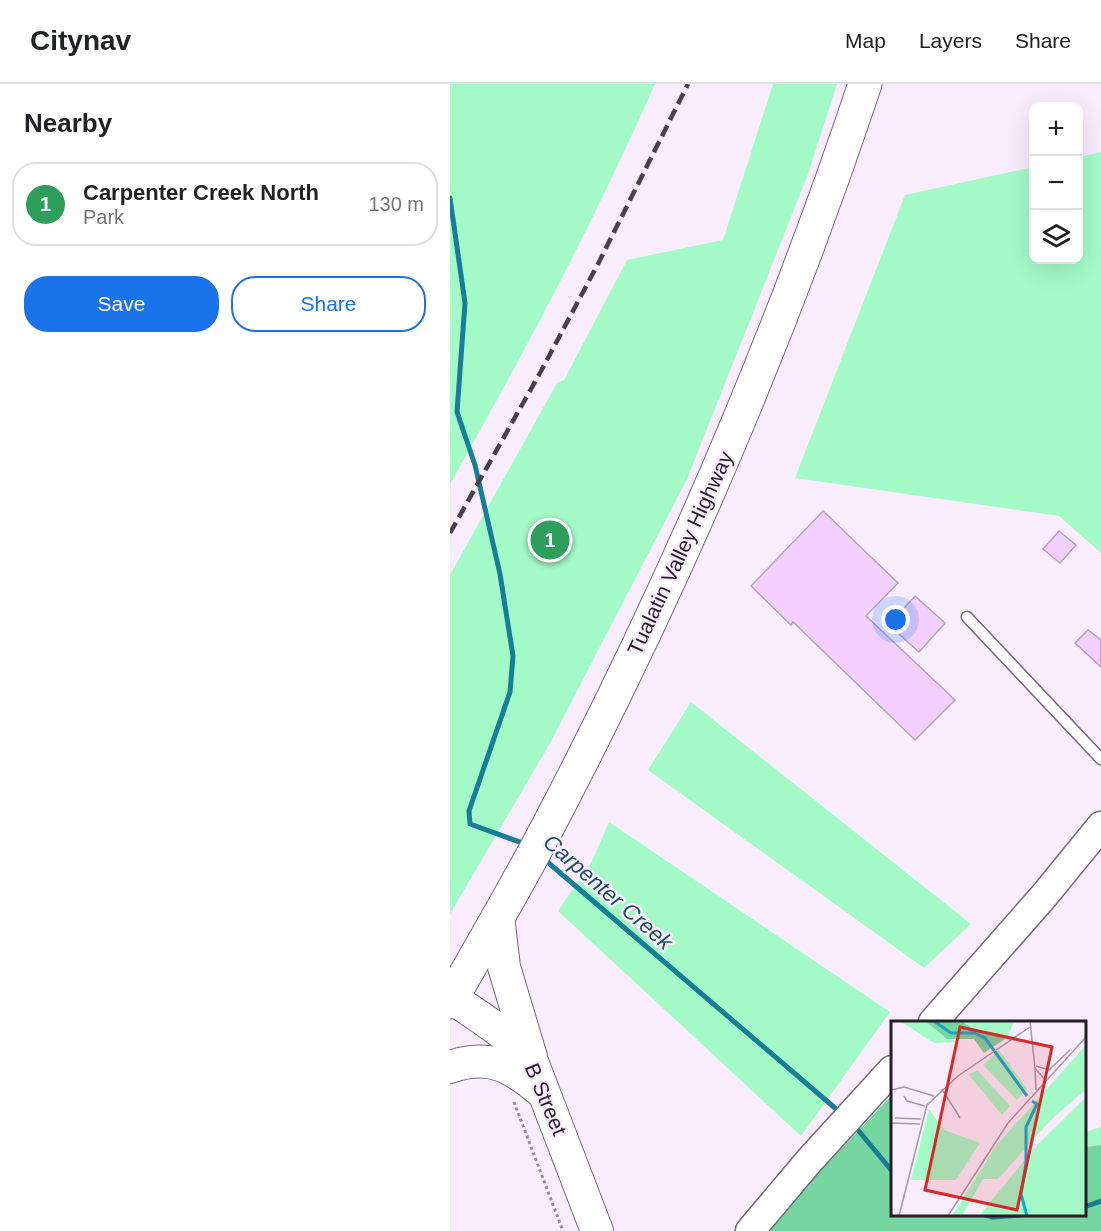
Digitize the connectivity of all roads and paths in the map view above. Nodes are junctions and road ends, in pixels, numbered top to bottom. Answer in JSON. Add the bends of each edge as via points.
{"nodes":[{"id":1,"x":865,"y":84,"type":"edge"},
{"id":2,"x":967,"y":617,"type":"dead end"},
{"id":3,"x":1101,"y":759,"type":"edge"},
{"id":4,"x":1101,"y":826,"type":"edge"},
{"id":5,"x":505,"y":905,"type":"junction"},
{"id":6,"x":451,"y":1000,"type":"edge"},
{"id":7,"x":935,"y":1021,"type":"edge"},
{"id":8,"x":533,"y":1064,"type":"junction"},
{"id":9,"x":450,"y":1067,"type":"edge"},
{"id":10,"x":890,"y":1072,"type":"edge"},
{"id":11,"x":511,"y":1095,"type":"dead end"},
{"id":12,"x":548,"y":1098,"type":"junction"},
{"id":13,"x":563,"y":1231,"type":"edge"},
{"id":14,"x":597,"y":1231,"type":"edge"},
{"id":15,"x":750,"y":1231,"type":"edge"}],
"edges":[{"from":1,"to":5,"type":"highway","name":"Tualatin Valley Highway","via":[[804,257],[717,474],[629,665]]},
{"from":2,"to":3,"type":"lane"},
{"from":4,"to":7,"type":"street"},
{"from":5,"to":6,"type":"highway","name":"Tualatin Valley Highway"},
{"from":5,"to":8,"type":"main road","via":[[504,967]]},
{"from":6,"to":8,"type":"main road","name":"B Street","via":[[503,1034]]},
{"from":8,"to":12,"type":"main road","name":"B Street"},
{"from":9,"to":12,"type":"main road","via":[[467,1062],[515,1070]]},
{"from":10,"to":15,"type":"street"},
{"from":11,"to":13,"type":"path"},
{"from":12,"to":14,"type":"main road","name":"B Street"}]}
